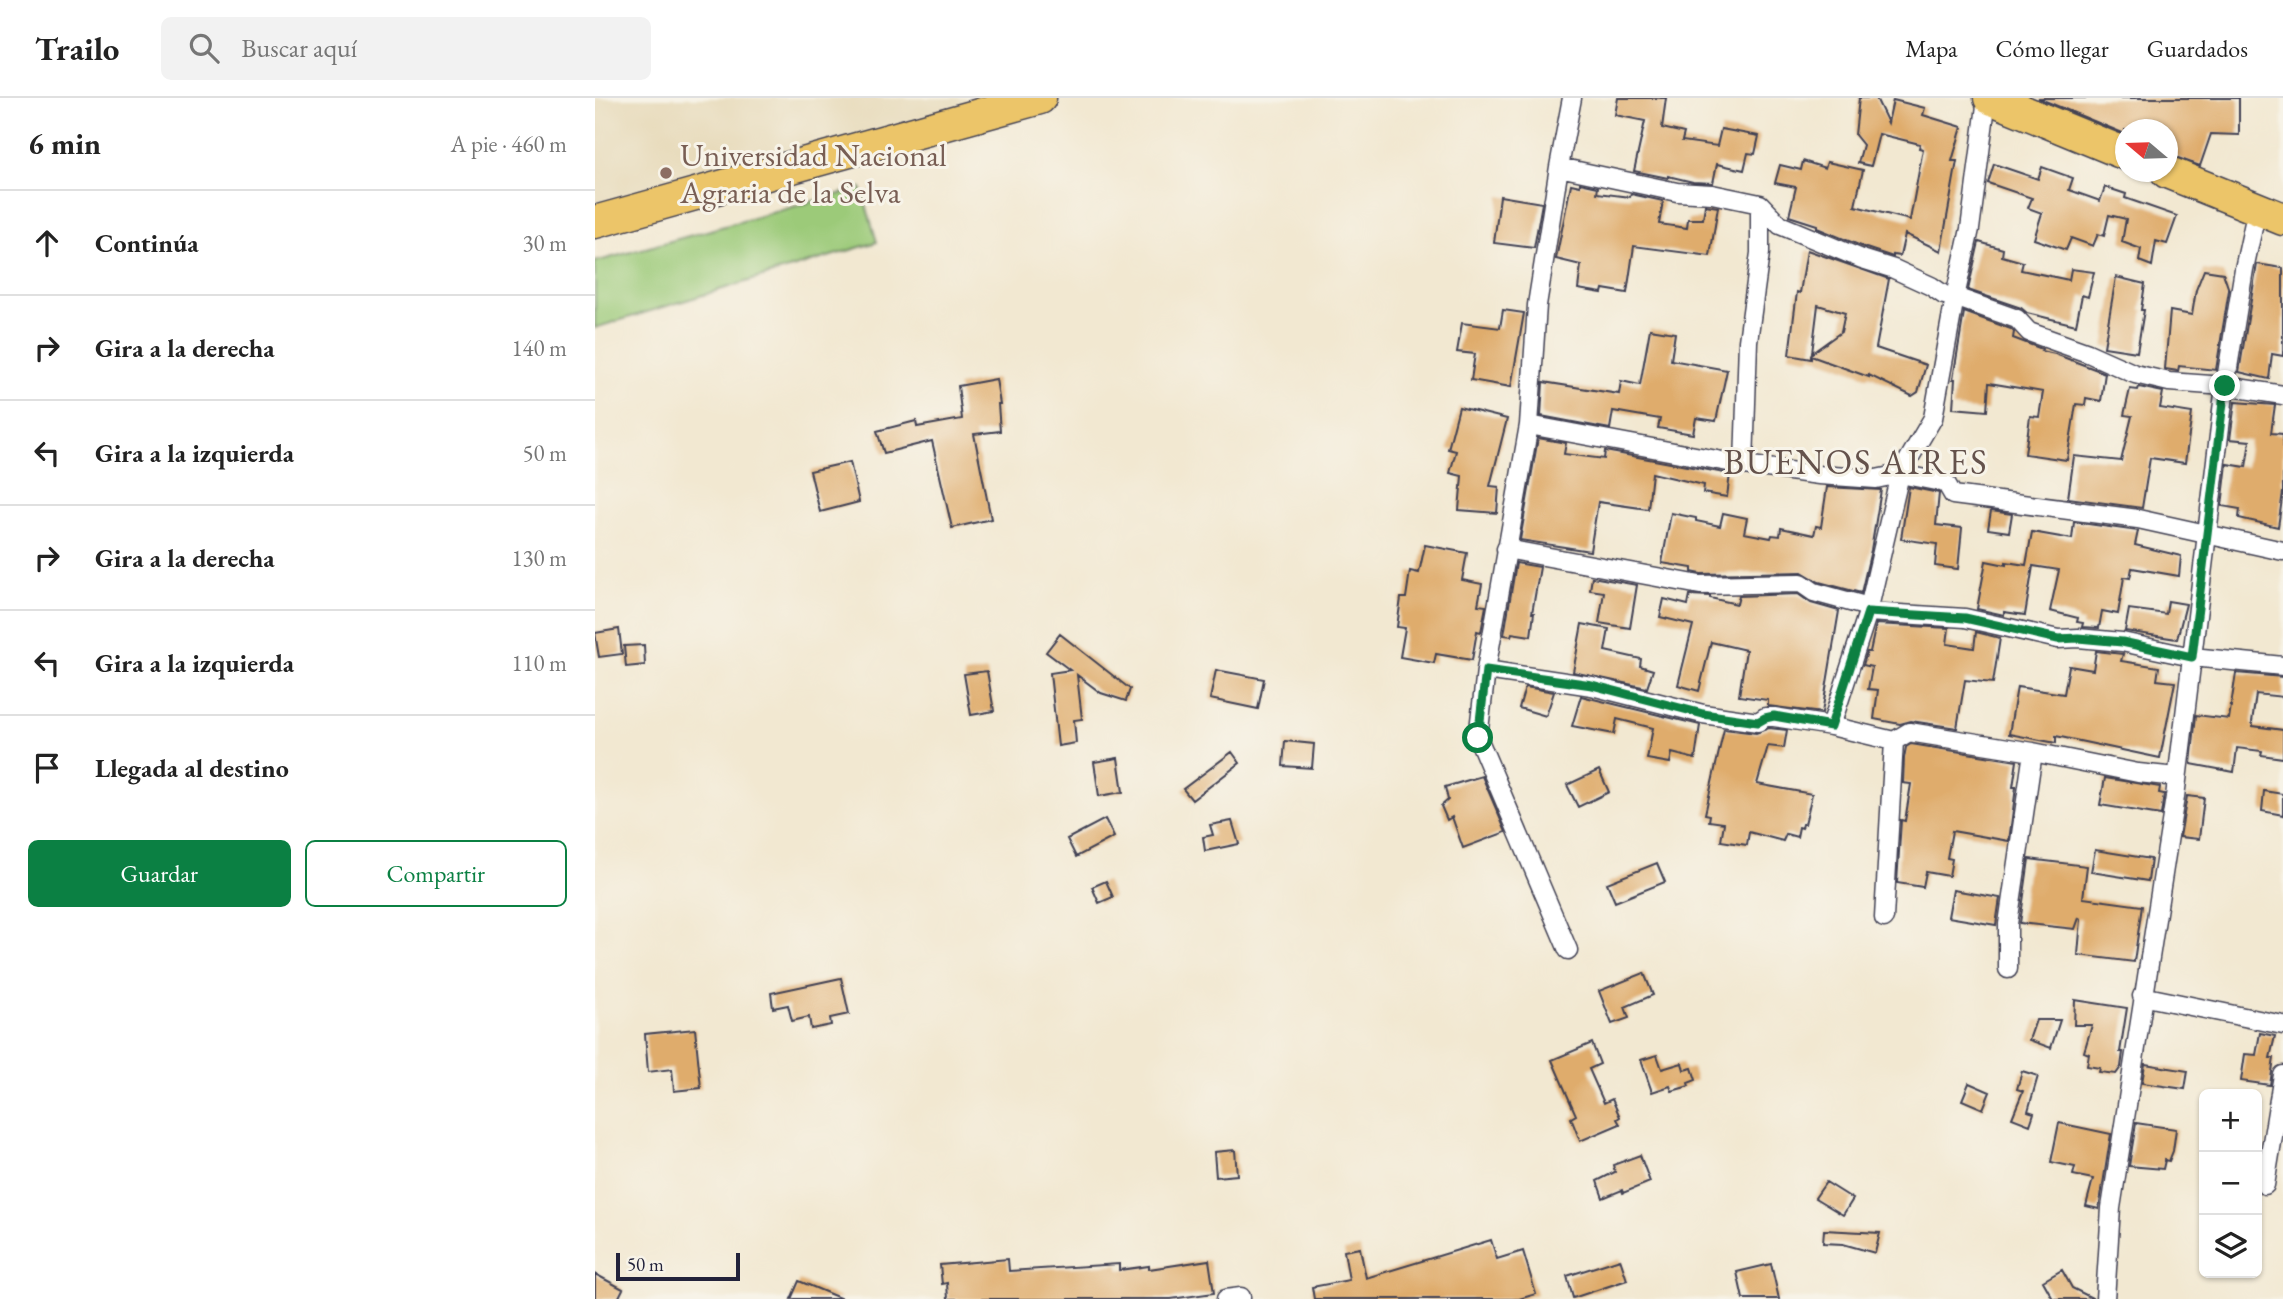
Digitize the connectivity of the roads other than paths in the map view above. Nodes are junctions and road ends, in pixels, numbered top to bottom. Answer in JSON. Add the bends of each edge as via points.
{"nodes":[{"id":1,"x":1040,"y":98,"type":"edge"},
{"id":2,"x":1572,"y":98,"type":"edge"},
{"id":3,"x":1988,"y":98,"type":"edge"},
{"id":4,"x":2115,"y":150,"type":"edge"},
{"id":5,"x":1559,"y":167,"type":"junction"},
{"id":6,"x":2178,"y":176,"type":"edge"},
{"id":7,"x":1760,"y":204,"type":"junction"},
{"id":8,"x":2270,"y":214,"type":"edge"},
{"id":9,"x":595,"y":222,"type":"edge"},
{"id":10,"x":1955,"y":297,"type":"junction"},
{"id":11,"x":2225,"y":386,"type":"junction"},
{"id":12,"x":2283,"y":395,"type":"edge"},
{"id":13,"x":1529,"y":425,"type":"junction"},
{"id":14,"x":1744,"y":465,"type":"junction"},
{"id":15,"x":1900,"y":474,"type":"junction"},
{"id":16,"x":2207,"y":534,"type":"junction"},
{"id":17,"x":1506,"y":549,"type":"junction"},
{"id":18,"x":2283,"y":551,"type":"edge"},
{"id":19,"x":1868,"y":612,"type":"junction"},
{"id":20,"x":2192,"y":657,"type":"junction"},
{"id":21,"x":2283,"y":666,"type":"edge"},
{"id":22,"x":1486,"y":670,"type":"junction"},
{"id":23,"x":1831,"y":726,"type":"junction"},
{"id":24,"x":1893,"y":741,"type":"junction"},
{"id":25,"x":2033,"y":752,"type":"junction"},
{"id":26,"x":2177,"y":777,"type":"junction"},
{"id":27,"x":1884,"y":918,"type":"dead end"},
{"id":28,"x":1568,"y":950,"type":"dead end"},
{"id":29,"x":2008,"y":968,"type":"dead end"},
{"id":30,"x":2142,"y":996,"type":"junction"},
{"id":31,"x":2283,"y":1025,"type":"edge"},
{"id":32,"x":2283,"y":1075,"type":"edge"},
{"id":33,"x":2265,"y":1185,"type":"dead end"},
{"id":34,"x":1226,"y":1299,"type":"edge"},
{"id":35,"x":1241,"y":1299,"type":"edge"},
{"id":36,"x":2105,"y":1299,"type":"edge"}],
"edges":[{"from":1,"to":9,"type":"highway"},
{"from":2,"to":5,"type":"street"},
{"from":3,"to":4,"type":"highway"},
{"from":3,"to":10,"type":"street","via":[[1970,229]]},
{"from":5,"to":7,"type":"street"},
{"from":5,"to":13,"type":"street","via":[[1537,305]]},
{"from":6,"to":8,"type":"highway"},
{"from":7,"to":10,"type":"street","via":[[1780,225]]},
{"from":7,"to":14,"type":"street","via":[[1760,253],[1748,341]]},
{"from":8,"to":11,"type":"street","via":[[2244,269]]},
{"from":10,"to":11,"type":"street","via":[[2017,319],[2029,332],[2135,373],[2169,382]]},
{"from":10,"to":15,"type":"street","via":[[1933,418]]},
{"from":11,"to":12,"type":"street"},
{"from":11,"to":16,"type":"street"},
{"from":13,"to":14,"type":"street"},
{"from":13,"to":17,"type":"street"},
{"from":14,"to":15,"type":"street","via":[[1876,479]]},
{"from":15,"to":16,"type":"street","via":[[1946,483],[1953,495],[2138,519]]},
{"from":15,"to":19,"type":"street"},
{"from":16,"to":18,"type":"street"},
{"from":16,"to":20,"type":"street"},
{"from":17,"to":19,"type":"street","via":[[1700,585],[1801,583],[1814,592],[1865,606]]},
{"from":17,"to":22,"type":"street"},
{"from":19,"to":20,"type":"street","via":[[1965,618],[2058,639],[2122,642]]},
{"from":19,"to":23,"type":"street"},
{"from":20,"to":21,"type":"street"},
{"from":20,"to":26,"type":"street"},
{"from":22,"to":23,"type":"street","via":[[1592,685],[1703,714],[1758,722],[1774,716]]},
{"from":22,"to":28,"type":"street","via":[[1478,738]]},
{"from":23,"to":24,"type":"street"},
{"from":24,"to":25,"type":"street","via":[[1909,732]]},
{"from":24,"to":27,"type":"street"},
{"from":25,"to":26,"type":"street"},
{"from":25,"to":29,"type":"street","via":[[2008,924]]},
{"from":26,"to":30,"type":"street"},
{"from":30,"to":31,"type":"street"},
{"from":30,"to":36,"type":"street","via":[[2111,1208]]},
{"from":32,"to":33,"type":"street"},
{"from":34,"to":35,"type":"street"}]}
